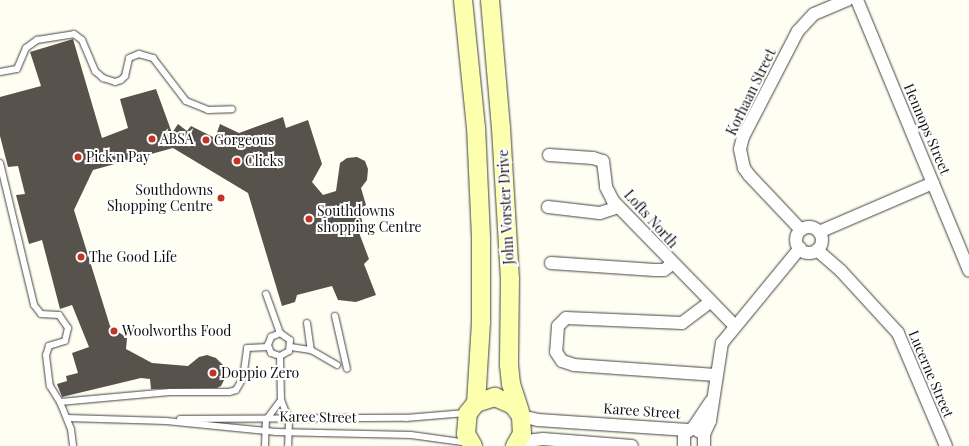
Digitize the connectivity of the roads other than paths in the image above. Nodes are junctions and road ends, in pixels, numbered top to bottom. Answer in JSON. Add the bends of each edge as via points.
{"nodes":[{"id":1,"x":463,"y":0,"type":"edge"},
{"id":2,"x":490,"y":0,"type":"edge"},
{"id":3,"x":847,"y":0,"type":"edge"},
{"id":4,"x":857,"y":0,"type":"edge"},
{"id":5,"x":0,"y":72,"type":"edge"},
{"id":6,"x":232,"y":109,"type":"dead end"},
{"id":7,"x":549,"y":155,"type":"dead end"},
{"id":8,"x":0,"y":163,"type":"edge"},
{"id":9,"x":934,"y":183,"type":"junction"},
{"id":10,"x":548,"y":207,"type":"dead end"},
{"id":11,"x":618,"y":207,"type":"junction"},
{"id":12,"x":801,"y":230,"type":"junction"},
{"id":13,"x":819,"y":232,"type":"junction"},
{"id":14,"x":800,"y":248,"type":"junction"},
{"id":15,"x":817,"y":250,"type":"junction"},
{"id":16,"x":551,"y":262,"type":"dead end"},
{"id":17,"x":672,"y":264,"type":"junction"},
{"id":18,"x":969,"y":271,"type":"edge"},
{"id":19,"x":266,"y":294,"type":"dead end"},
{"id":20,"x":710,"y":302,"type":"junction"},
{"id":21,"x":335,"y":316,"type":"dead end"},
{"id":22,"x":307,"y":323,"type":"dead end"},
{"id":23,"x":735,"y":326,"type":"junction"},
{"id":24,"x":280,"y":333,"type":"junction"},
{"id":25,"x":268,"y":347,"type":"junction"},
{"id":26,"x":291,"y":347,"type":"junction"},
{"id":27,"x":311,"y":350,"type":"junction"},
{"id":28,"x":280,"y":356,"type":"junction"},
{"id":29,"x":337,"y":365,"type":"dead end"},
{"id":30,"x":346,"y":369,"type":"dead end"},
{"id":31,"x":716,"y":375,"type":"junction"},
{"id":32,"x":712,"y":398,"type":"junction"},
{"id":33,"x":281,"y":400,"type":"junction"},
{"id":34,"x":60,"y":402,"type":"junction"},
{"id":35,"x":472,"y":408,"type":"junction"},
{"id":36,"x":520,"y":414,"type":"junction"},
{"id":37,"x":68,"y":418,"type":"junction"},
{"id":38,"x":266,"y":420,"type":"junction"},
{"id":39,"x":289,"y":420,"type":"junction"},
{"id":40,"x":166,"y":421,"type":"junction"},
{"id":41,"x":621,"y":423,"type":"junction"},
{"id":42,"x":690,"y":429,"type":"junction"},
{"id":43,"x":265,"y":431,"type":"junction"},
{"id":44,"x":289,"y":432,"type":"junction"},
{"id":45,"x":704,"y":440,"type":"edge"},
{"id":46,"x":517,"y":444,"type":"edge"},
{"id":47,"x":472,"y":445,"type":"edge"},
{"id":48,"x":619,"y":445,"type":"junction"},
{"id":49,"x":73,"y":446,"type":"edge"},
{"id":50,"x":265,"y":446,"type":"edge"},
{"id":51,"x":288,"y":446,"type":"edge"},
{"id":52,"x":632,"y":446,"type":"edge"},
{"id":53,"x":684,"y":446,"type":"edge"},
{"id":54,"x":946,"y":446,"type":"edge"}],
"edges":[{"from":1,"to":35,"type":"street","name":"John Vorster Drive","via":[[476,127],[482,239],[481,322]]},
{"from":2,"to":36,"type":"street","name":"John Vorster Drive","via":[[510,279],[509,365],[511,384]]},
{"from":3,"to":12,"type":"street","name":"Korhaan Street","via":[[814,14],[798,31],[743,138],[740,149],[744,168],[749,176]]},
{"from":4,"to":9,"type":"street","name":"Hennops Street"},
{"from":5,"to":6,"type":"lane","via":[[17,69],[26,48],[37,40],[74,34],[86,45],[95,71],[103,78],[115,82],[121,80],[125,76],[129,58],[139,54],[153,58],[186,101],[208,110]]},
{"from":7,"to":11,"type":"street","name":"Lofts North","via":[[603,161],[606,187]]},
{"from":8,"to":34,"type":"lane","via":[[34,306],[41,314],[60,315],[68,328],[65,341],[49,346],[46,355],[50,386]]},
{"from":9,"to":13,"type":"street"},
{"from":9,"to":18,"type":"street","name":"Hennops Street"},
{"from":10,"to":11,"type":"street","via":[[600,213]]},
{"from":11,"to":17,"type":"street","name":"Lofts North"},
{"from":12,"to":13,"type":"street","via":[[810,227]]},
{"from":12,"to":14,"type":"street","via":[[796,239]]},
{"from":13,"to":15,"type":"street","via":[[822,241]]},
{"from":14,"to":15,"type":"street","via":[[806,252]]},
{"from":14,"to":23,"type":"street"},
{"from":15,"to":54,"type":"street","name":"Lucerne Street","via":[[841,271],[898,334]]},
{"from":16,"to":17,"type":"street","via":[[660,270],[667,269]]},
{"from":17,"to":20,"type":"street","name":"Lofts North"},
{"from":19,"to":24,"type":"lane"},
{"from":20,"to":23,"type":"street","name":"Lofts North"},
{"from":20,"to":31,"type":"street","via":[[682,323],[566,318],[558,326],[556,352],[562,361],[574,365]]},
{"from":21,"to":30,"type":"lane"},
{"from":22,"to":27,"type":"lane"},
{"from":23,"to":31,"type":"street","via":[[722,343]]},
{"from":24,"to":25,"type":"lane","via":[[270,337]]},
{"from":24,"to":26,"type":"lane","via":[[289,338]]},
{"from":25,"to":28,"type":"lane","via":[[271,353]]},
{"from":25,"to":34,"type":"lane","via":[[246,348],[243,378],[236,390],[229,392],[170,392]]},
{"from":26,"to":27,"type":"lane"},
{"from":26,"to":28,"type":"lane","via":[[286,354]]},
{"from":27,"to":29,"type":"lane"},
{"from":28,"to":33,"type":"lane"},
{"from":31,"to":32,"type":"street"},
{"from":32,"to":42,"type":"street"},
{"from":32,"to":45,"type":"street","via":[[710,421]]},
{"from":33,"to":38,"type":"lane"},
{"from":33,"to":39,"type":"lane"},
{"from":34,"to":37,"type":"lane"},
{"from":35,"to":36,"type":"street","via":[[495,397],[505,399]]},
{"from":35,"to":39,"type":"lane","name":"Karee Street","via":[[406,418]]},
{"from":35,"to":47,"type":"street","name":"John Vorster Drive","via":[[466,434]]},
{"from":36,"to":41,"type":"street","name":"Karee Street","via":[[538,420]]},
{"from":36,"to":46,"type":"street","name":"John Vorster Drive","via":[[522,434]]},
{"from":37,"to":40,"type":"lane","name":"Karee Street"},
{"from":37,"to":49,"type":"lane"},
{"from":38,"to":39,"type":"lane","name":"Karee Street"},
{"from":38,"to":40,"type":"lane","name":"Karee Street"},
{"from":38,"to":43,"type":"lane"},
{"from":39,"to":44,"type":"lane"},
{"from":40,"to":43,"type":"lane","name":"Karee Street"},
{"from":41,"to":42,"type":"street","name":"Karee Street"},
{"from":41,"to":48,"type":"street"},
{"from":42,"to":45,"type":"street"},
{"from":42,"to":53,"type":"street","via":[[682,437]]},
{"from":43,"to":44,"type":"lane","name":"Karee Street"},
{"from":43,"to":50,"type":"lane"},
{"from":44,"to":47,"type":"lane","name":"Karee Street","via":[[411,435]]},
{"from":44,"to":51,"type":"lane"},
{"from":46,"to":48,"type":"street","via":[[543,439]]},
{"from":48,"to":52,"type":"street"}]}
